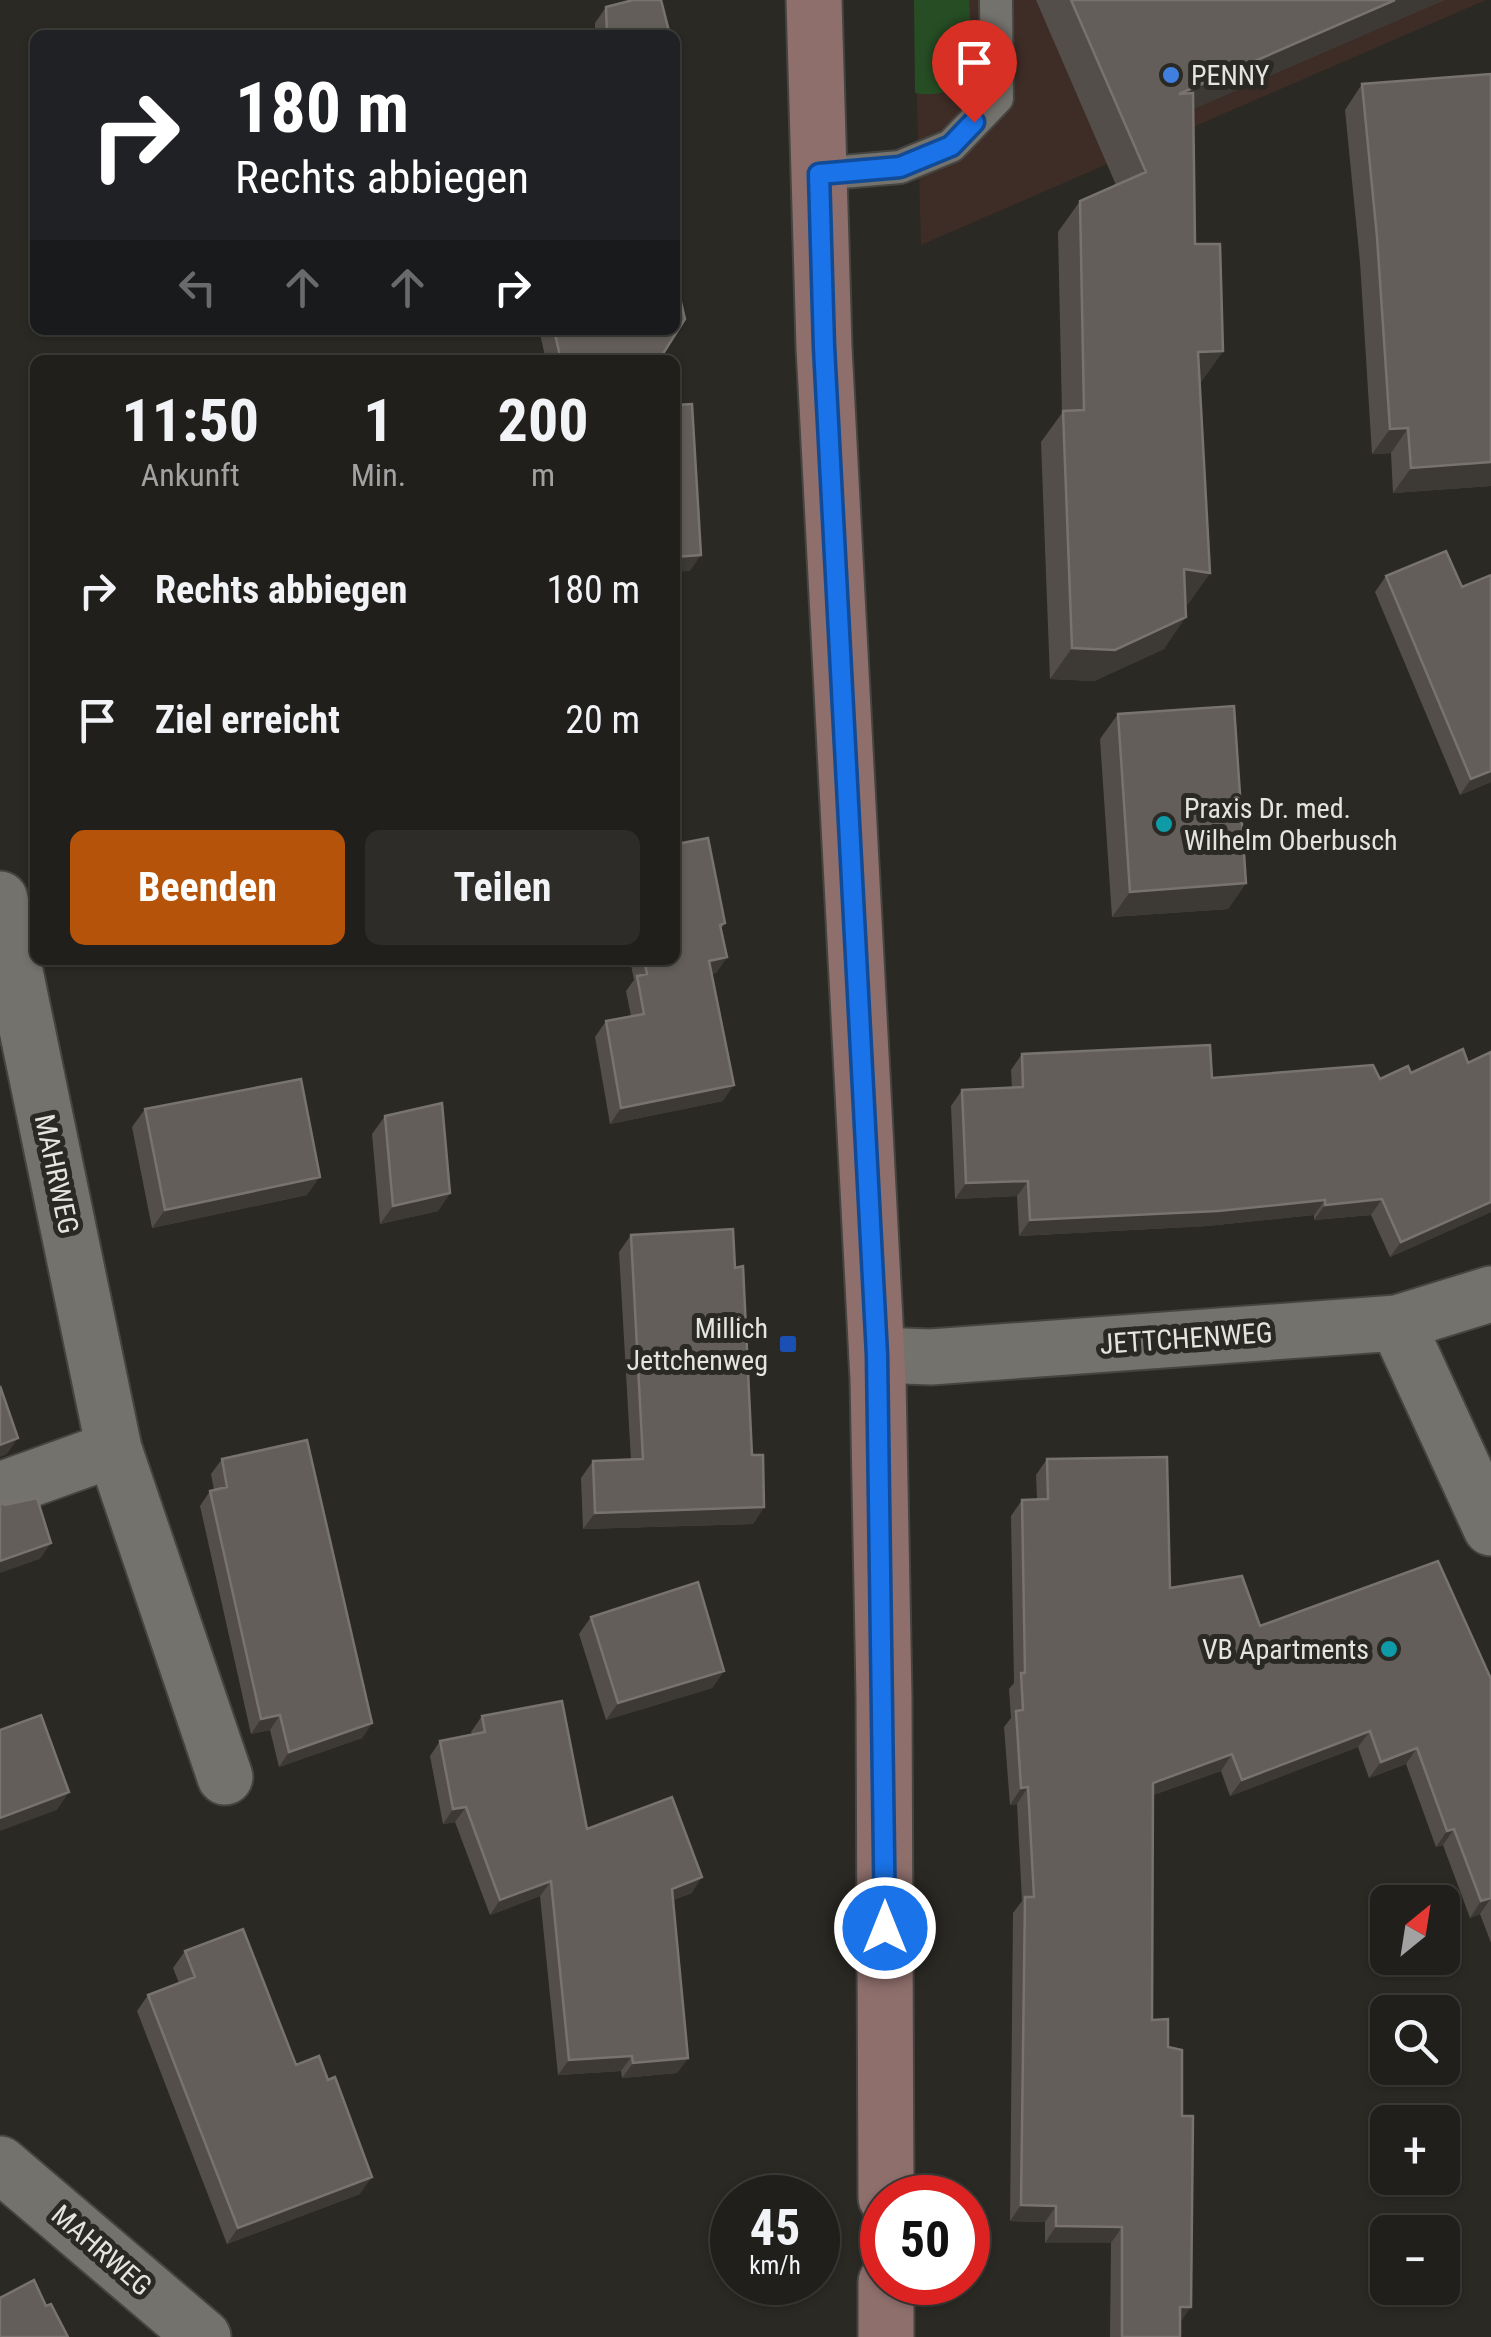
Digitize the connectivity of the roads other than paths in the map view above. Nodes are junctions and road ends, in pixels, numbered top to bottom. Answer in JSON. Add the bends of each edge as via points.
{"nodes":[{"id":1,"x":814,"y":0,"type":"edge"},
{"id":2,"x":996,"y":0,"type":"edge"},
{"id":3,"x":819,"y":174,"type":"junction"},
{"id":4,"x":0,"y":900,"type":"edge"},
{"id":5,"x":1491,"y":1294,"type":"edge"},
{"id":6,"x":1398,"y":1323,"type":"junction"},
{"id":7,"x":877,"y":1355,"type":"junction"},
{"id":8,"x":114,"y":1449,"type":"junction"},
{"id":9,"x":0,"y":1490,"type":"edge"},
{"id":10,"x":1491,"y":1528,"type":"edge"},
{"id":11,"x":225,"y":1777,"type":"dead end"},
{"id":12,"x":0,"y":2164,"type":"edge"},
{"id":13,"x":886,"y":2175,"type":"edge"},
{"id":14,"x":886,"y":2305,"type":"edge"},
{"id":15,"x":204,"y":2337,"type":"edge"},
{"id":16,"x":886,"y":2337,"type":"edge"}],
"edges":[{"from":1,"to":3,"type":"main road"},
{"from":2,"to":3,"type":"lane","via":[[997,98],[951,146],[900,167]]},
{"from":3,"to":7,"type":"main road"},
{"from":4,"to":8,"type":"street","name":"MAHRWEG"},
{"from":5,"to":6,"type":"street","name":"JETTCHENWEG"},
{"from":6,"to":7,"type":"street","name":"JETTCHENWEG","via":[[931,1357]]},
{"from":6,"to":10,"type":"street"},
{"from":7,"to":13,"type":"main road"},
{"from":8,"to":9,"type":"street"},
{"from":8,"to":11,"type":"street","name":"MAHRWEG"},
{"from":12,"to":15,"type":"street","name":"MAHRWEG"},
{"from":14,"to":16,"type":"main road"}]}
